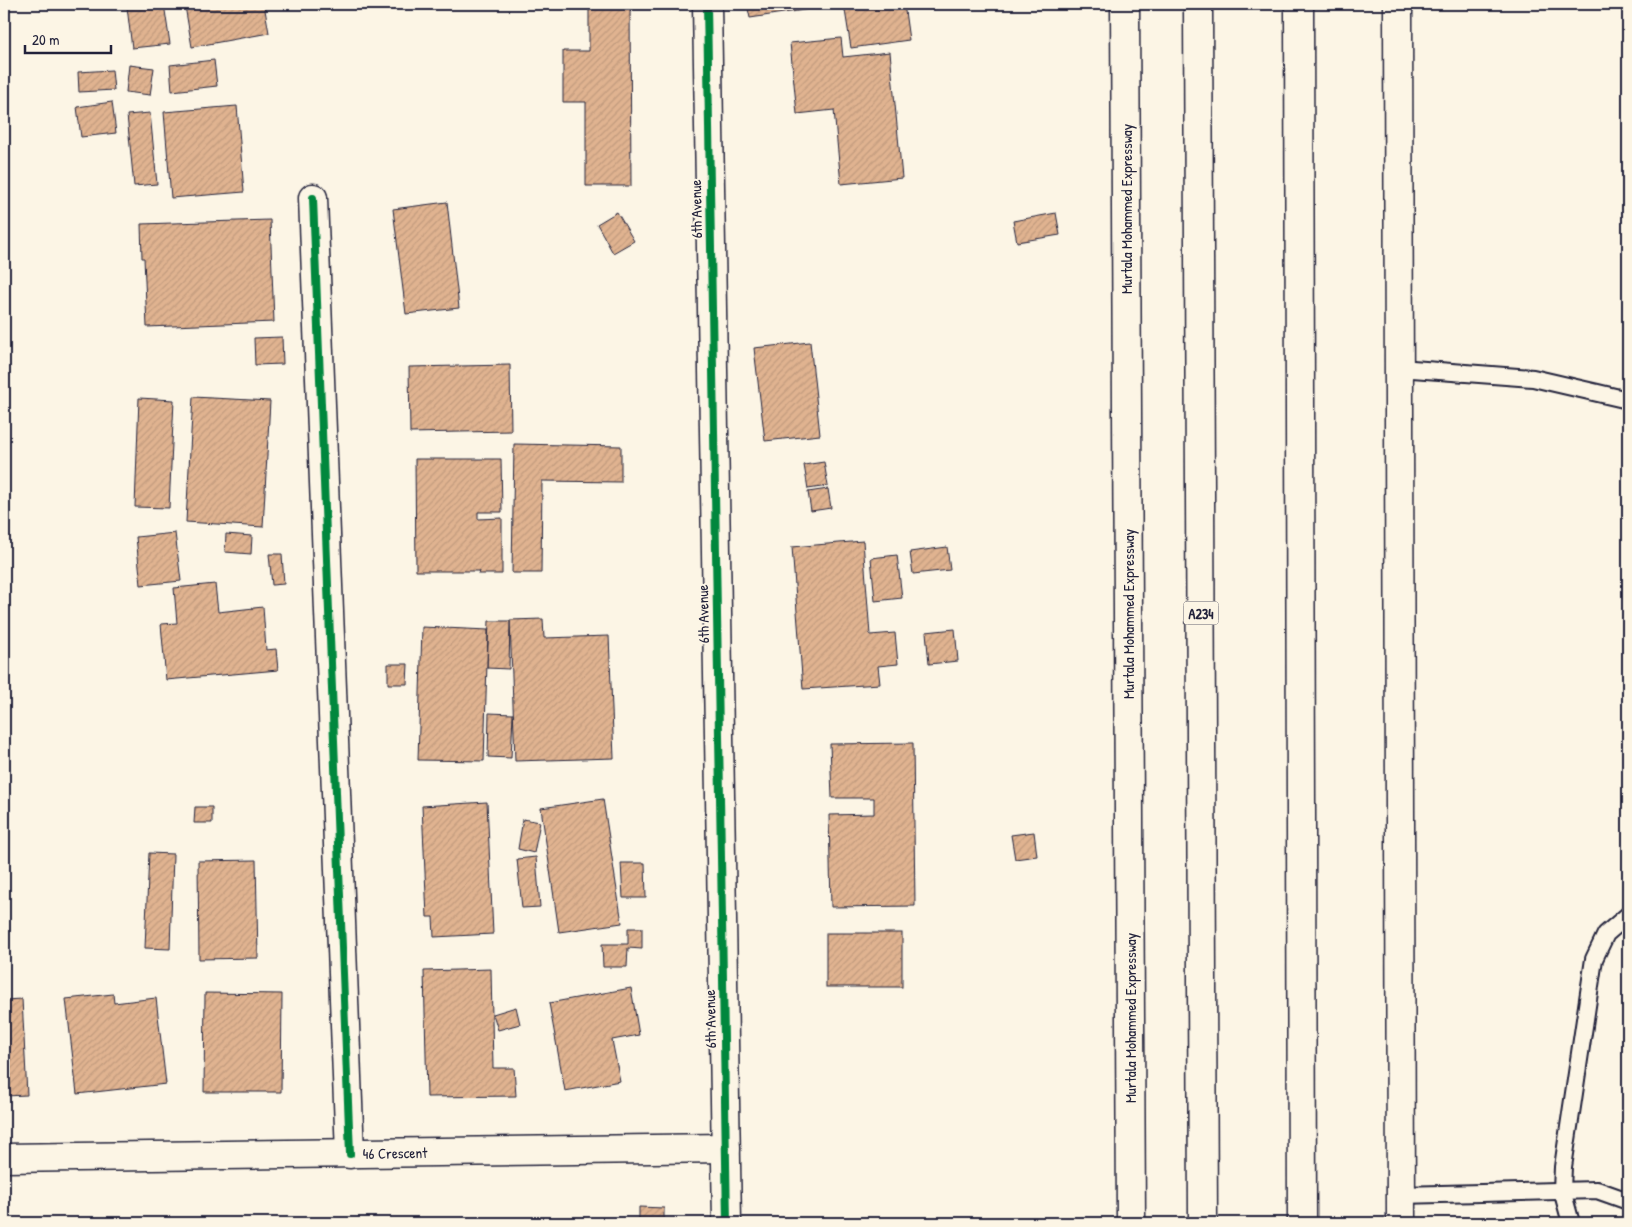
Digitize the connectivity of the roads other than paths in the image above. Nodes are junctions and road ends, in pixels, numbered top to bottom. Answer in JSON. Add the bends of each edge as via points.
{"nodes":[{"id":1,"x":707,"y":4,"type":"edge"},
{"id":2,"x":1125,"y":4,"type":"edge"},
{"id":3,"x":1198,"y":4,"type":"edge"},
{"id":4,"x":1299,"y":4,"type":"edge"},
{"id":5,"x":1398,"y":4,"type":"edge"},
{"id":6,"x":314,"y":198,"type":"dead end"},
{"id":7,"x":1399,"y":368,"type":"junction"},
{"id":8,"x":1628,"y":400,"type":"edge"},
{"id":9,"x":1628,"y":915,"type":"edge"},
{"id":10,"x":726,"y":1148,"type":"junction"},
{"id":11,"x":350,"y":1154,"type":"junction"},
{"id":12,"x":4,"y":1158,"type":"edge"},
{"id":13,"x":1562,"y":1190,"type":"junction"},
{"id":14,"x":1400,"y":1195,"type":"junction"},
{"id":15,"x":1628,"y":1201,"type":"edge"},
{"id":16,"x":727,"y":1223,"type":"edge"},
{"id":17,"x":1131,"y":1223,"type":"edge"},
{"id":18,"x":1204,"y":1223,"type":"edge"},
{"id":19,"x":1302,"y":1223,"type":"edge"},
{"id":20,"x":1401,"y":1223,"type":"edge"},
{"id":21,"x":1571,"y":1223,"type":"edge"}],
"edges":[{"from":1,"to":10,"type":"main road","name":"6th Avenue"},
{"from":2,"to":17,"type":"main road","name":"Murtala Mohammed Expressway"},
{"from":3,"to":18,"type":"main road","number":"A234"},
{"from":4,"to":19,"type":"main road"},
{"from":5,"to":7,"type":"main road"},
{"from":6,"to":11,"type":"main road"},
{"from":7,"to":8,"type":"lane","via":[[1533,378]]},
{"from":7,"to":14,"type":"main road"},
{"from":9,"to":13,"type":"lane","via":[[1606,934],[1594,959]]},
{"from":10,"to":11,"type":"main road","name":"46 Crescent"},
{"from":10,"to":16,"type":"main road","name":"6th Avenue"},
{"from":11,"to":12,"type":"main road","name":"46 Crescent"},
{"from":13,"to":14,"type":"lane"},
{"from":13,"to":15,"type":"lane","via":[[1597,1190]]},
{"from":13,"to":21,"type":"lane"},
{"from":14,"to":20,"type":"main road"}]}
